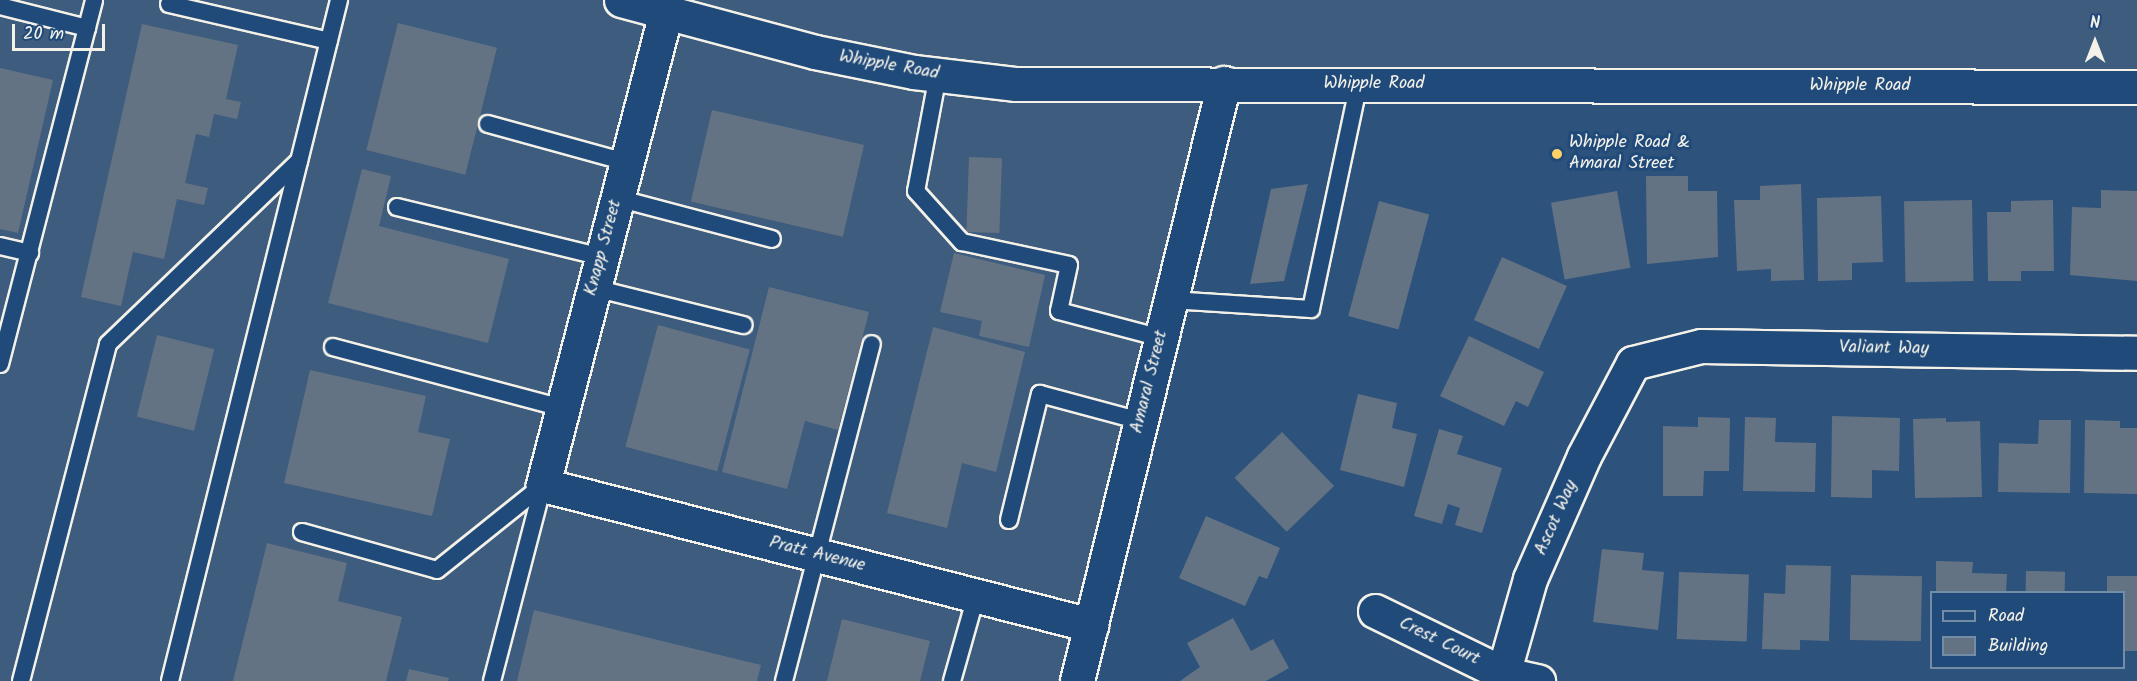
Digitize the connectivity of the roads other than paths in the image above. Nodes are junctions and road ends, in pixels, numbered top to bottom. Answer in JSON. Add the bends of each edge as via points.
{"nodes":[{"id":1,"x":94,"y":0,"type":"edge"},
{"id":2,"x":339,"y":0,"type":"edge"},
{"id":3,"x":621,"y":0,"type":"edge"},
{"id":4,"x":169,"y":4,"type":"dead end"},
{"id":5,"x":0,"y":6,"type":"edge"},
{"id":6,"x":668,"y":6,"type":"edge"},
{"id":7,"x":87,"y":28,"type":"junction"},
{"id":8,"x":329,"y":41,"type":"junction"},
{"id":9,"x":938,"y":75,"type":"junction"},
{"id":10,"x":1224,"y":83,"type":"junction"},
{"id":11,"x":1359,"y":84,"type":"junction"},
{"id":12,"x":2137,"y":87,"type":"edge"},
{"id":13,"x":488,"y":124,"type":"dead end"},
{"id":14,"x":299,"y":160,"type":"junction"},
{"id":15,"x":626,"y":162,"type":"junction"},
{"id":16,"x":617,"y":198,"type":"junction"},
{"id":17,"x":397,"y":207,"type":"dead end"},
{"id":18,"x":772,"y":239,"type":"dead end"},
{"id":19,"x":0,"y":246,"type":"edge"},
{"id":20,"x":30,"y":254,"type":"junction"},
{"id":21,"x":602,"y":257,"type":"junction"},
{"id":22,"x":594,"y":288,"type":"junction"},
{"id":23,"x":1171,"y":300,"type":"junction"},
{"id":24,"x":743,"y":325,"type":"dead end"},
{"id":25,"x":1161,"y":338,"type":"junction"},
{"id":26,"x":872,"y":344,"type":"dead end"},
{"id":27,"x":333,"y":347,"type":"dead end"},
{"id":28,"x":2137,"y":353,"type":"edge"},
{"id":29,"x":1634,"y":363,"type":"joint"},
{"id":30,"x":0,"y":364,"type":"edge"},
{"id":31,"x":563,"y":408,"type":"junction"},
{"id":32,"x":1141,"y":421,"type":"junction"},
{"id":33,"x":543,"y":485,"type":"junction"},
{"id":34,"x":1009,"y":520,"type":"dead end"},
{"id":35,"x":302,"y":532,"type":"dead end"},
{"id":36,"x":816,"y":554,"type":"junction"},
{"id":37,"x":976,"y":596,"type":"junction"},
{"id":38,"x":1375,"y":611,"type":"dead end"},
{"id":39,"x":1091,"y":625,"type":"junction"},
{"id":40,"x":1503,"y":677,"type":"edge"},
{"id":41,"x":21,"y":681,"type":"edge"},
{"id":42,"x":170,"y":681,"type":"edge"},
{"id":43,"x":492,"y":681,"type":"edge"},
{"id":44,"x":784,"y":681,"type":"edge"},
{"id":45,"x":952,"y":681,"type":"edge"},
{"id":46,"x":1077,"y":681,"type":"edge"},
{"id":47,"x":1538,"y":681,"type":"edge"}],
"edges":[{"from":1,"to":7,"type":"lane"},
{"from":2,"to":8,"type":"lane"},
{"from":3,"to":6,"type":"street","name":"Whipple Road"},
{"from":4,"to":8,"type":"lane"},
{"from":5,"to":7,"type":"lane"},
{"from":6,"to":9,"type":"street","name":"Whipple Road","via":[[815,52]]},
{"from":6,"to":15,"type":"street","name":"Knapp Street"},
{"from":7,"to":20,"type":"lane"},
{"from":8,"to":14,"type":"lane"},
{"from":9,"to":10,"type":"street","name":"Whipple Road","via":[[1016,84]]},
{"from":9,"to":25,"type":"lane","via":[[916,191],[962,242],[1069,265],[1059,311]]},
{"from":10,"to":11,"type":"street","name":"Whipple Road"},
{"from":10,"to":23,"type":"street","name":"Amaral Street"},
{"from":11,"to":12,"type":"street","name":"Whipple Road"},
{"from":11,"to":23,"type":"lane","via":[[1311,309]]},
{"from":13,"to":15,"type":"lane"},
{"from":14,"to":41,"type":"lane","via":[[108,344]]},
{"from":14,"to":42,"type":"lane"},
{"from":15,"to":16,"type":"street","name":"Knapp Street"},
{"from":16,"to":18,"type":"lane"},
{"from":16,"to":21,"type":"street","name":"Knapp Street"},
{"from":17,"to":21,"type":"lane"},
{"from":19,"to":20,"type":"lane"},
{"from":20,"to":30,"type":"lane"},
{"from":21,"to":22,"type":"street","name":"Knapp Street"},
{"from":22,"to":24,"type":"lane"},
{"from":22,"to":31,"type":"street","name":"Knapp Street"},
{"from":23,"to":25,"type":"street","name":"Amaral Street"},
{"from":25,"to":32,"type":"street","name":"Amaral Street"},
{"from":26,"to":36,"type":"lane"},
{"from":27,"to":31,"type":"lane"},
{"from":28,"to":29,"type":"street","name":"Valiant Way","via":[[1701,346]]},
{"from":29,"to":40,"type":"street","name":"Ascot Way","via":[[1584,456],[1530,579]]},
{"from":31,"to":33,"type":"street","name":"Knapp Street"},
{"from":32,"to":34,"type":"lane","via":[[1040,394]]},
{"from":32,"to":39,"type":"street","name":"Amaral Street"},
{"from":33,"to":35,"type":"lane","via":[[436,570]]},
{"from":33,"to":36,"type":"street","name":"Pratt Avenue"},
{"from":33,"to":43,"type":"lane"},
{"from":36,"to":37,"type":"street","name":"Pratt Avenue"},
{"from":36,"to":44,"type":"lane"},
{"from":37,"to":39,"type":"street","name":"Pratt Avenue"},
{"from":37,"to":45,"type":"lane"},
{"from":38,"to":40,"type":"street","name":"Crest Court"},
{"from":39,"to":46,"type":"street","name":"Amaral Street"},
{"from":40,"to":47,"type":"street","name":"Crest Court"}]}
